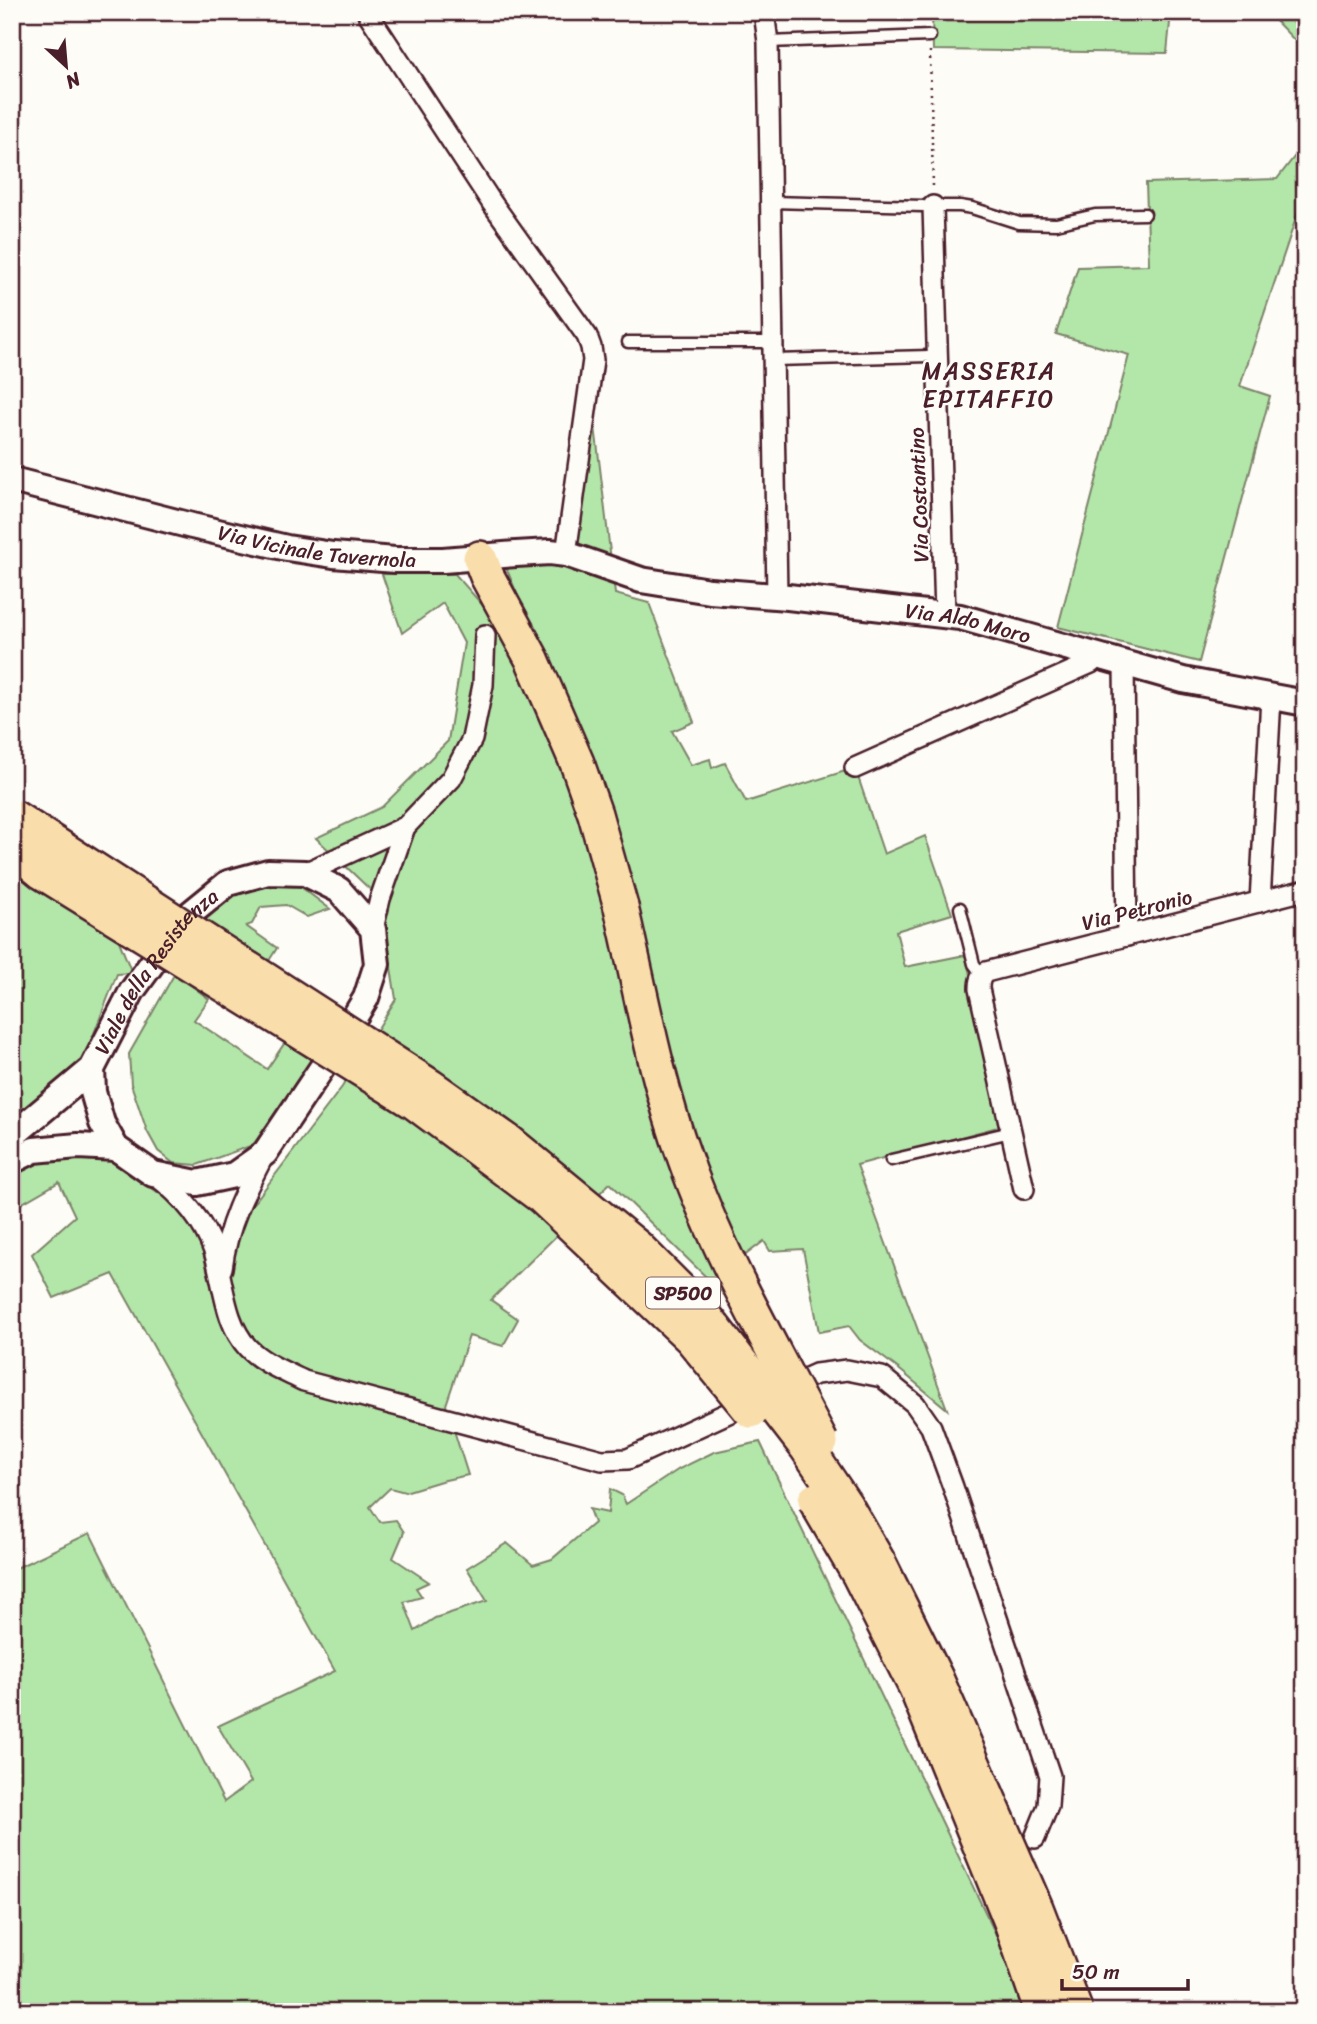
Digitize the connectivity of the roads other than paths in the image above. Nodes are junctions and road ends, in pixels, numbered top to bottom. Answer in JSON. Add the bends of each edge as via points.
{"nodes":[{"id":1,"x":367,"y":12,"type":"edge"},
{"id":2,"x":764,"y":12,"type":"edge"},
{"id":3,"x":930,"y":36,"type":"road end"},
{"id":4,"x":768,"y":42,"type":"junction"},
{"id":5,"x":771,"y":202,"type":"junction"},
{"id":6,"x":928,"y":206,"type":"junction"},
{"id":7,"x":1145,"y":214,"type":"dead end"},
{"id":8,"x":628,"y":342,"type":"dead end"},
{"id":9,"x":774,"y":351,"type":"junction"},
{"id":10,"x":930,"y":356,"type":"dead end"},
{"id":11,"x":12,"y":480,"type":"edge"},
{"id":12,"x":566,"y":554,"type":"junction"},
{"id":13,"x":480,"y":558,"type":"junction"},
{"id":14,"x":625,"y":575,"type":"joint"},
{"id":15,"x":778,"y":596,"type":"junction"},
{"id":16,"x":945,"y":615,"type":"junction"},
{"id":17,"x":485,"y":635,"type":"dead end"},
{"id":18,"x":1098,"y":656,"type":"junction"},
{"id":19,"x":1124,"y":663,"type":"junction"},
{"id":20,"x":1271,"y":697,"type":"junction"},
{"id":21,"x":1305,"y":703,"type":"edge"},
{"id":22,"x":855,"y":768,"type":"dead end"},
{"id":23,"x":12,"y":816,"type":"edge"},
{"id":24,"x":405,"y":827,"type":"junction"},
{"id":25,"x":12,"y":847,"type":"edge"},
{"id":26,"x":305,"y":873,"type":"junction"},
{"id":27,"x":1305,"y":890,"type":"edge"},
{"id":28,"x":1260,"y":902,"type":"junction"},
{"id":29,"x":960,"y":908,"type":"dead end"},
{"id":30,"x":373,"y":929,"type":"junction"},
{"id":31,"x":1127,"y":936,"type":"junction"},
{"id":32,"x":982,"y":975,"type":"junction"},
{"id":33,"x":92,"y":1069,"type":"junction"},
{"id":34,"x":1011,"y":1132,"type":"junction"},
{"id":35,"x":12,"y":1136,"type":"edge"},
{"id":36,"x":116,"y":1148,"type":"junction"},
{"id":37,"x":265,"y":1153,"type":"junction"},
{"id":38,"x":891,"y":1160,"type":"dead end"},
{"id":39,"x":12,"y":1161,"type":"edge"},
{"id":40,"x":153,"y":1174,"type":"junction"},
{"id":41,"x":1024,"y":1189,"type":"dead end"},
{"id":42,"x":220,"y":1280,"type":"junction"},
{"id":43,"x":868,"y":1542,"type":"junction"},
{"id":44,"x":1035,"y":1838,"type":"dead end"},
{"id":45,"x":1042,"y":2012,"type":"edge"},
{"id":46,"x":1076,"y":2012,"type":"edge"}],
"edges":[{"from":1,"to":12,"type":"street","via":[[492,204],[587,336],[593,360]]},
{"from":2,"to":4,"type":"street"},
{"from":3,"to":4,"type":"lane"},
{"from":4,"to":5,"type":"street"},
{"from":5,"to":6,"type":"lane"},
{"from":5,"to":9,"type":"street"},
{"from":6,"to":7,"type":"lane","via":[[960,206],[1019,223],[1056,224],[1095,215]]},
{"from":6,"to":16,"type":"street","name":"Via Costantino"},
{"from":8,"to":9,"type":"lane"},
{"from":9,"to":10,"type":"lane"},
{"from":9,"to":15,"type":"street"},
{"from":11,"to":13,"type":"street","name":"Via Vicinale Tavernola","via":[[287,548],[395,560]]},
{"from":12,"to":13,"type":"street","name":"Via Vicinale Tavernola"},
{"from":12,"to":14,"type":"street","name":"Via Vicinale Tavernola"},
{"from":13,"to":43,"type":"highway","bridge":true,"via":[[532,659],[577,763],[610,864],[653,1054],[685,1162],[731,1266]]},
{"from":14,"to":15,"type":"street","name":"Via Aldo Moro","via":[[710,591]]},
{"from":15,"to":16,"type":"street","name":"Via Aldo Moro"},
{"from":16,"to":18,"type":"street","name":"Via Aldo Moro"},
{"from":17,"to":24,"type":"street","via":[[483,685],[472,739],[451,779]]},
{"from":18,"to":19,"type":"street","name":"Via Aldo Moro"},
{"from":18,"to":22,"type":"street"},
{"from":19,"to":20,"type":"street","name":"Via Aldo Moro"},
{"from":19,"to":31,"type":"street"},
{"from":20,"to":21,"type":"street","name":"Via Aldo Moro"},
{"from":20,"to":28,"type":"street"},
{"from":23,"to":43,"type":"highway","number":"SP500","bridge":true,"via":[[430,1086],[509,1142],[637,1247],[702,1312],[807,1448]]},
{"from":24,"to":26,"type":"street"},
{"from":24,"to":30,"type":"street"},
{"from":25,"to":45,"type":"highway","number":"SP500","bridge":true,"via":[[42,872],[414,1102],[542,1197],[691,1338],[766,1429],[808,1489],[883,1619],[1012,1922]]},
{"from":26,"to":30,"type":"street","name":"Viale della Resistenza","via":[[338,890]]},
{"from":26,"to":33,"type":"street","name":"Viale della Resistenza","via":[[268,872],[228,883],[185,918],[132,991]]},
{"from":27,"to":28,"type":"street","name":"Via Petronio"},
{"from":28,"to":31,"type":"street","name":"Via Petronio"},
{"from":29,"to":32,"type":"lane","via":[[974,964]]},
{"from":30,"to":37,"type":"street","name":"Viale della Resistenza","via":[[377,964],[366,999]]},
{"from":31,"to":32,"type":"street","name":"Via Petronio"},
{"from":32,"to":34,"type":"street","via":[[979,989]]},
{"from":33,"to":35,"type":"street","name":"Viale della Resistenza"},
{"from":33,"to":36,"type":"street","name":"Viale della Resistenza","via":[[102,1123]]},
{"from":34,"to":38,"type":"lane"},
{"from":34,"to":41,"type":"street"},
{"from":36,"to":39,"type":"street","via":[[34,1150]]},
{"from":36,"to":40,"type":"street","name":"Viale della Resistenza"},
{"from":37,"to":40,"type":"street","name":"Viale della Resistenza","via":[[234,1175],[197,1183]]},
{"from":37,"to":42,"type":"street","via":[[233,1220]]},
{"from":40,"to":42,"type":"street","via":[[202,1224]]},
{"from":42,"to":44,"type":"street","via":[[231,1318],[246,1346],[265,1362],[304,1381],[602,1460],[628,1459],[816,1374],[847,1370],[882,1377],[915,1405],[931,1427],[1050,1776],[1048,1806]]},
{"from":43,"to":46,"type":"highway","number":"SP500","bridge":true,"via":[[936,1678]]}]}
